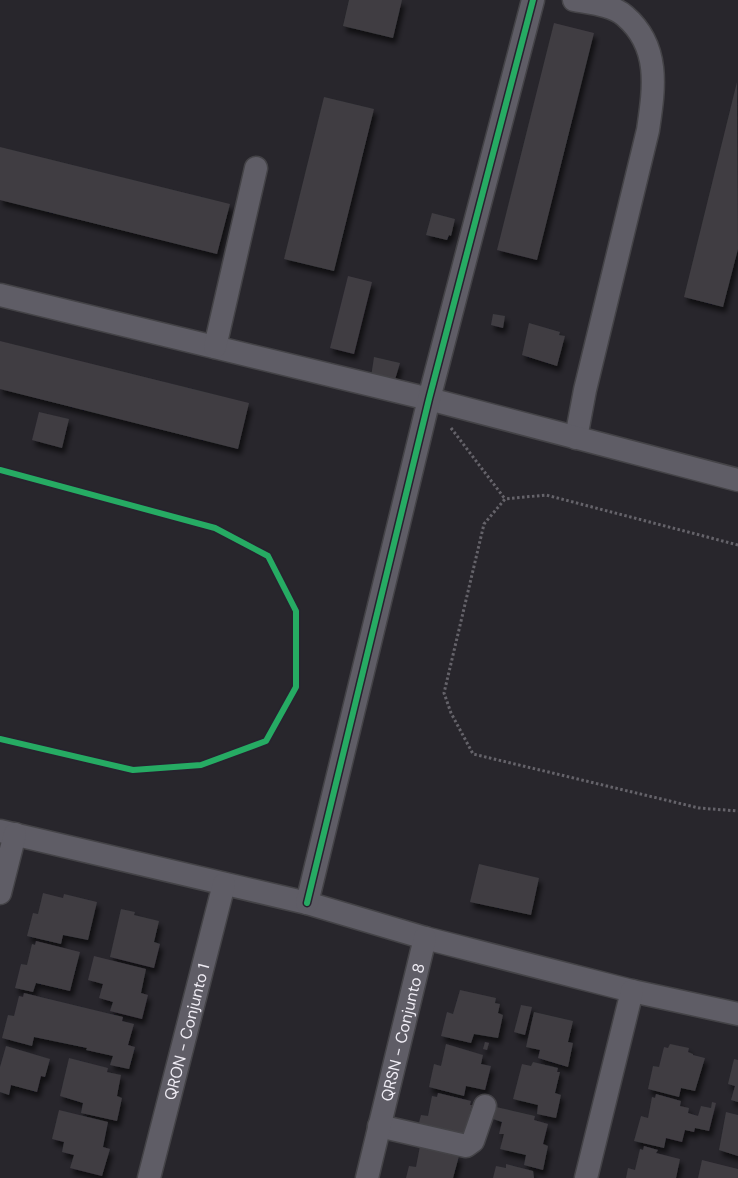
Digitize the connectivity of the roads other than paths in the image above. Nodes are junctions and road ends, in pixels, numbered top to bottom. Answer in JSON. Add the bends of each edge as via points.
{"nodes":[{"id":1,"x":533,"y":0,"type":"edge"},
{"id":2,"x":574,"y":0,"type":"edge"},
{"id":3,"x":256,"y":168,"type":"dead end"},
{"id":4,"x":0,"y":295,"type":"edge"},
{"id":5,"x":215,"y":347,"type":"junction"},
{"id":6,"x":429,"y":399,"type":"junction"},
{"id":7,"x":576,"y":438,"type":"junction"},
{"id":8,"x":738,"y":480,"type":"edge"},
{"id":9,"x":7,"y":832,"type":"edge"},
{"id":10,"x":224,"y":884,"type":"junction"},
{"id":11,"x":0,"y":892,"type":"edge"},
{"id":12,"x":307,"y":903,"type":"junction"},
{"id":13,"x":425,"y":938,"type":"junction"},
{"id":14,"x":632,"y":990,"type":"junction"},
{"id":15,"x":738,"y":1014,"type":"edge"},
{"id":16,"x":485,"y":1106,"type":"dead end"},
{"id":17,"x":379,"y":1126,"type":"junction"},
{"id":18,"x":149,"y":1178,"type":"edge"},
{"id":19,"x":366,"y":1178,"type":"edge"},
{"id":20,"x":586,"y":1178,"type":"edge"}],
"edges":[{"from":1,"to":6,"type":"street"},
{"from":2,"to":7,"type":"street","via":[[598,4],[624,15],[643,37],[652,58],[655,88],[646,140]]},
{"from":3,"to":5,"type":"street"},
{"from":4,"to":5,"type":"street"},
{"from":5,"to":6,"type":"street"},
{"from":6,"to":7,"type":"street"},
{"from":6,"to":12,"type":"street"},
{"from":7,"to":8,"type":"street"},
{"from":9,"to":10,"type":"street"},
{"from":9,"to":11,"type":"street"},
{"from":10,"to":12,"type":"street"},
{"from":10,"to":18,"type":"street","name":"QRON - Conjunto 1"},
{"from":12,"to":13,"type":"street"},
{"from":13,"to":14,"type":"street"},
{"from":13,"to":17,"type":"street","name":"QRSN - Conjunto 8"},
{"from":14,"to":15,"type":"street"},
{"from":14,"to":20,"type":"street"},
{"from":16,"to":17,"type":"street","via":[[473,1141],[466,1146]]},
{"from":17,"to":19,"type":"street","name":"QRSN - Conjunto 8"}]}
